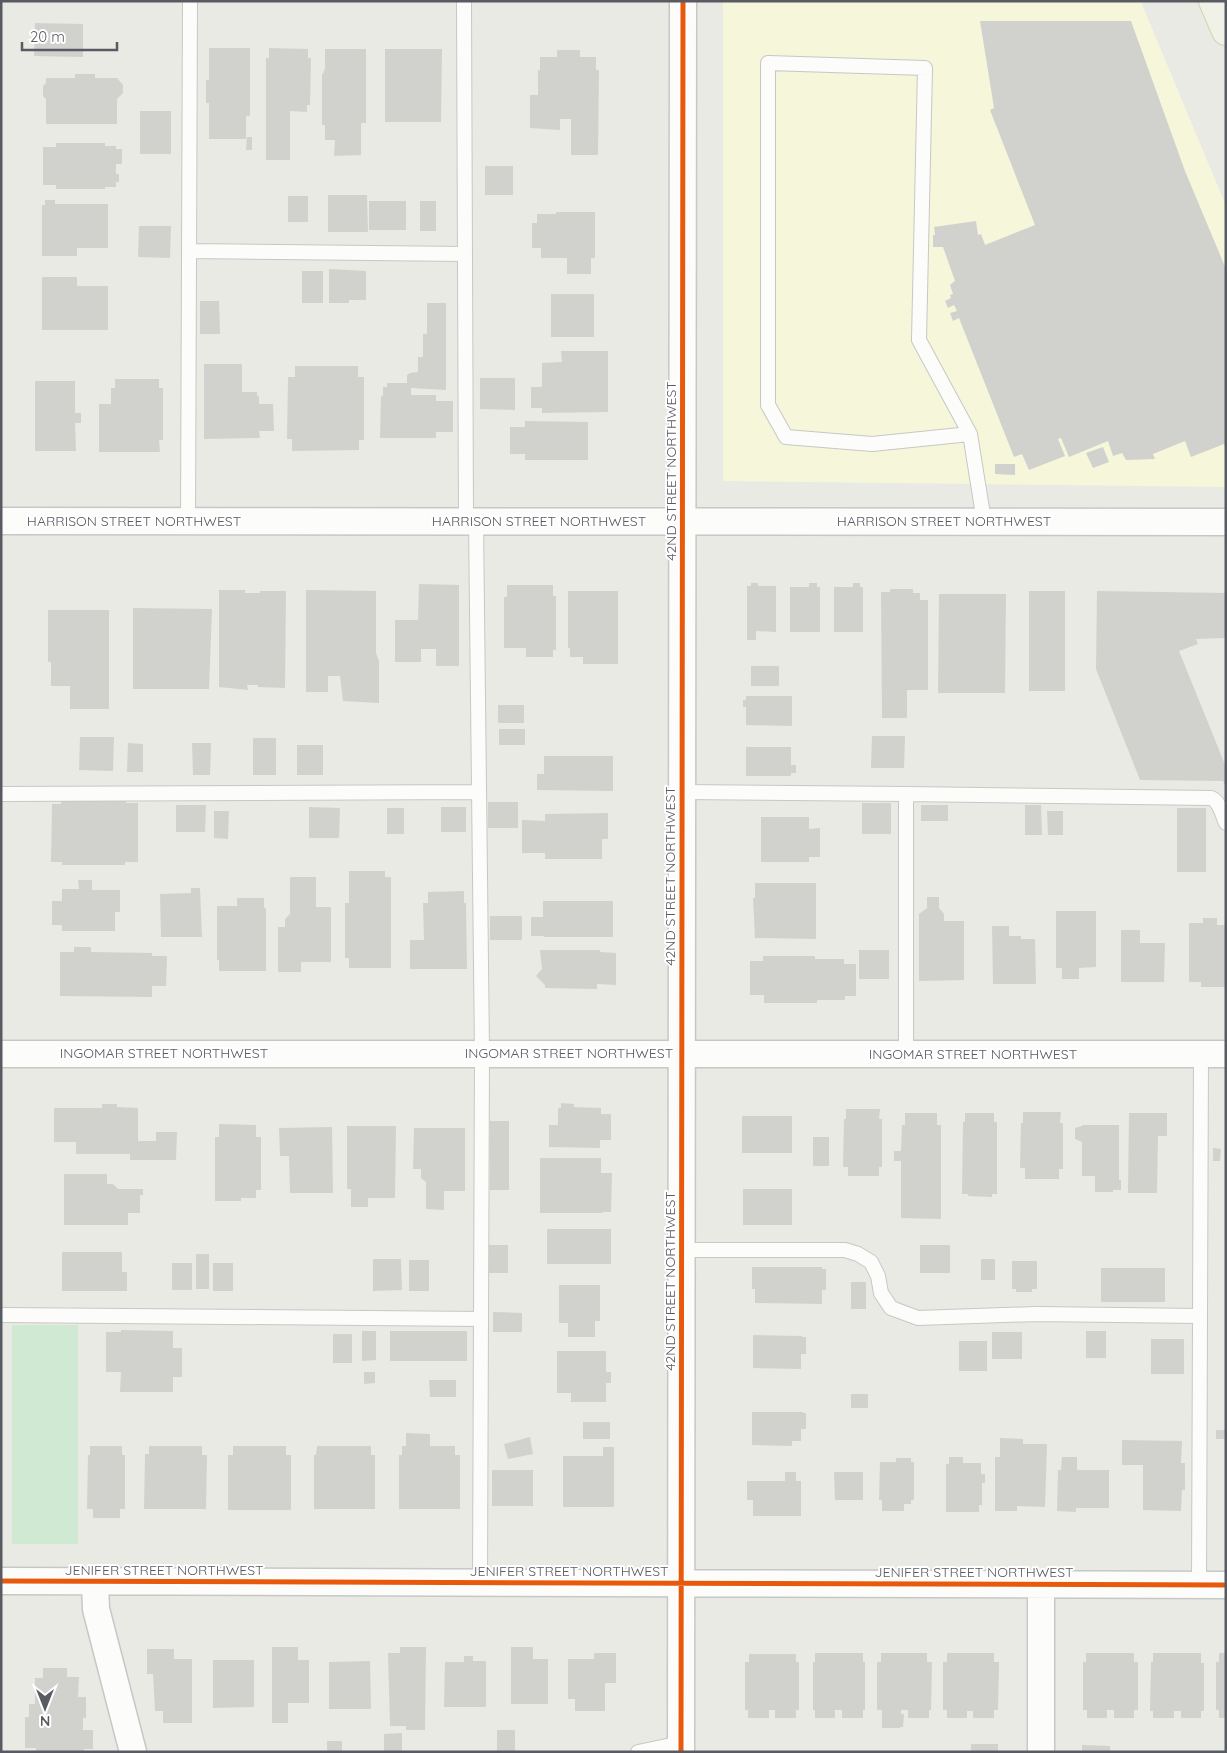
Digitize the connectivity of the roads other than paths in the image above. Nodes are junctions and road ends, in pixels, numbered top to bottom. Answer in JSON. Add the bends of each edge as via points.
{"nodes":[{"id":1,"x":190,"y":1,"type":"edge"},
{"id":2,"x":464,"y":1,"type":"edge"},
{"id":3,"x":683,"y":1,"type":"edge"},
{"id":4,"x":1213,"y":1,"type":"edge"},
{"id":5,"x":1226,"y":31,"type":"edge"},
{"id":6,"x":190,"y":252,"type":"junction"},
{"id":7,"x":464,"y":254,"type":"junction"},
{"id":8,"x":970,"y":434,"type":"junction"},
{"id":9,"x":1,"y":521,"type":"edge"},
{"id":10,"x":188,"y":521,"type":"junction"},
{"id":11,"x":471,"y":521,"type":"junction"},
{"id":12,"x":682,"y":521,"type":"junction"},
{"id":13,"x":984,"y":521,"type":"junction"},
{"id":14,"x":1226,"y":522,"type":"edge"},
{"id":15,"x":479,"y":792,"type":"junction"},
{"id":16,"x":682,"y":792,"type":"junction"},
{"id":17,"x":1,"y":794,"type":"edge"},
{"id":18,"x":906,"y":794,"type":"junction"},
{"id":19,"x":1226,"y":823,"type":"edge"},
{"id":20,"x":482,"y":1053,"type":"junction"},
{"id":21,"x":682,"y":1053,"type":"junction"},
{"id":22,"x":1,"y":1054,"type":"edge"},
{"id":23,"x":906,"y":1054,"type":"junction"},
{"id":24,"x":1213,"y":1054,"type":"edge"},
{"id":25,"x":682,"y":1250,"type":"junction"},
{"id":26,"x":1,"y":1316,"type":"edge"},
{"id":27,"x":1200,"y":1316,"type":"junction"},
{"id":28,"x":481,"y":1319,"type":"junction"},
{"id":29,"x":1,"y":1581,"type":"edge"},
{"id":30,"x":95,"y":1581,"type":"junction"},
{"id":31,"x":480,"y":1582,"type":"junction"},
{"id":32,"x":681,"y":1582,"type":"junction"},
{"id":33,"x":1041,"y":1584,"type":"junction"},
{"id":34,"x":1199,"y":1585,"type":"junction"},
{"id":35,"x":1226,"y":1585,"type":"edge"},
{"id":36,"x":681,"y":1747,"type":"edge"},
{"id":37,"x":133,"y":1752,"type":"edge"},
{"id":38,"x":638,"y":1752,"type":"edge"},
{"id":39,"x":1041,"y":1752,"type":"edge"}],
"edges":[{"from":1,"to":6,"type":"lane"},
{"from":2,"to":7,"type":"lane"},
{"from":3,"to":12,"type":"street","name":"42ND STREET NORTHWEST"},
{"from":4,"to":5,"type":"main road"},
{"from":6,"to":7,"type":"lane"},
{"from":6,"to":10,"type":"lane"},
{"from":7,"to":11,"type":"lane"},
{"from":8,"to":8,"type":"lane","via":[[919,340],[925,68],[768,63],[768,405],[786,437],[872,444]]},
{"from":8,"to":13,"type":"lane"},
{"from":9,"to":10,"type":"street","name":"HARRISON STREET NORTHWEST"},
{"from":10,"to":11,"type":"street","name":"HARRISON STREET NORTHWEST"},
{"from":11,"to":12,"type":"street","name":"HARRISON STREET NORTHWEST"},
{"from":11,"to":15,"type":"lane"},
{"from":12,"to":13,"type":"street","name":"HARRISON STREET NORTHWEST"},
{"from":12,"to":16,"type":"street","name":"42ND STREET NORTHWEST"},
{"from":13,"to":14,"type":"street","name":"HARRISON STREET NORTHWEST"},
{"from":15,"to":17,"type":"lane"},
{"from":15,"to":20,"type":"lane"},
{"from":16,"to":18,"type":"lane"},
{"from":16,"to":21,"type":"street","name":"42ND STREET NORTHWEST"},
{"from":18,"to":19,"type":"lane","via":[[1211,798],[1218,803]]},
{"from":18,"to":23,"type":"lane"},
{"from":20,"to":21,"type":"street","name":"INGOMAR STREET NORTHWEST"},
{"from":20,"to":22,"type":"street","name":"INGOMAR STREET NORTHWEST"},
{"from":20,"to":28,"type":"lane"},
{"from":21,"to":23,"type":"street","name":"INGOMAR STREET NORTHWEST"},
{"from":21,"to":25,"type":"street","name":"42ND STREET NORTHWEST"},
{"from":23,"to":24,"type":"street","name":"INGOMAR STREET NORTHWEST"},
{"from":24,"to":27,"type":"lane"},
{"from":25,"to":27,"type":"lane","via":[[845,1250],[871,1262],[881,1293],[891,1308],[918,1318],[1036,1314]]},
{"from":25,"to":32,"type":"street","name":"42ND STREET NORTHWEST"},
{"from":26,"to":28,"type":"lane"},
{"from":27,"to":34,"type":"lane"},
{"from":28,"to":31,"type":"lane"},
{"from":29,"to":30,"type":"street","name":"JENIFER STREET NORTHWEST"},
{"from":30,"to":31,"type":"street","name":"JENIFER STREET NORTHWEST"},
{"from":30,"to":37,"type":"street","via":[[98,1616]]},
{"from":31,"to":32,"type":"street","name":"JENIFER STREET NORTHWEST"},
{"from":32,"to":33,"type":"street","name":"JENIFER STREET NORTHWEST"},
{"from":32,"to":36,"type":"street","name":"42ND STREET NORTHWEST"},
{"from":33,"to":34,"type":"street","name":"JENIFER STREET NORTHWEST"},
{"from":33,"to":39,"type":"street"},
{"from":34,"to":35,"type":"street","name":"JENIFER STREET NORTHWEST"},
{"from":36,"to":38,"type":"lane"}]}
